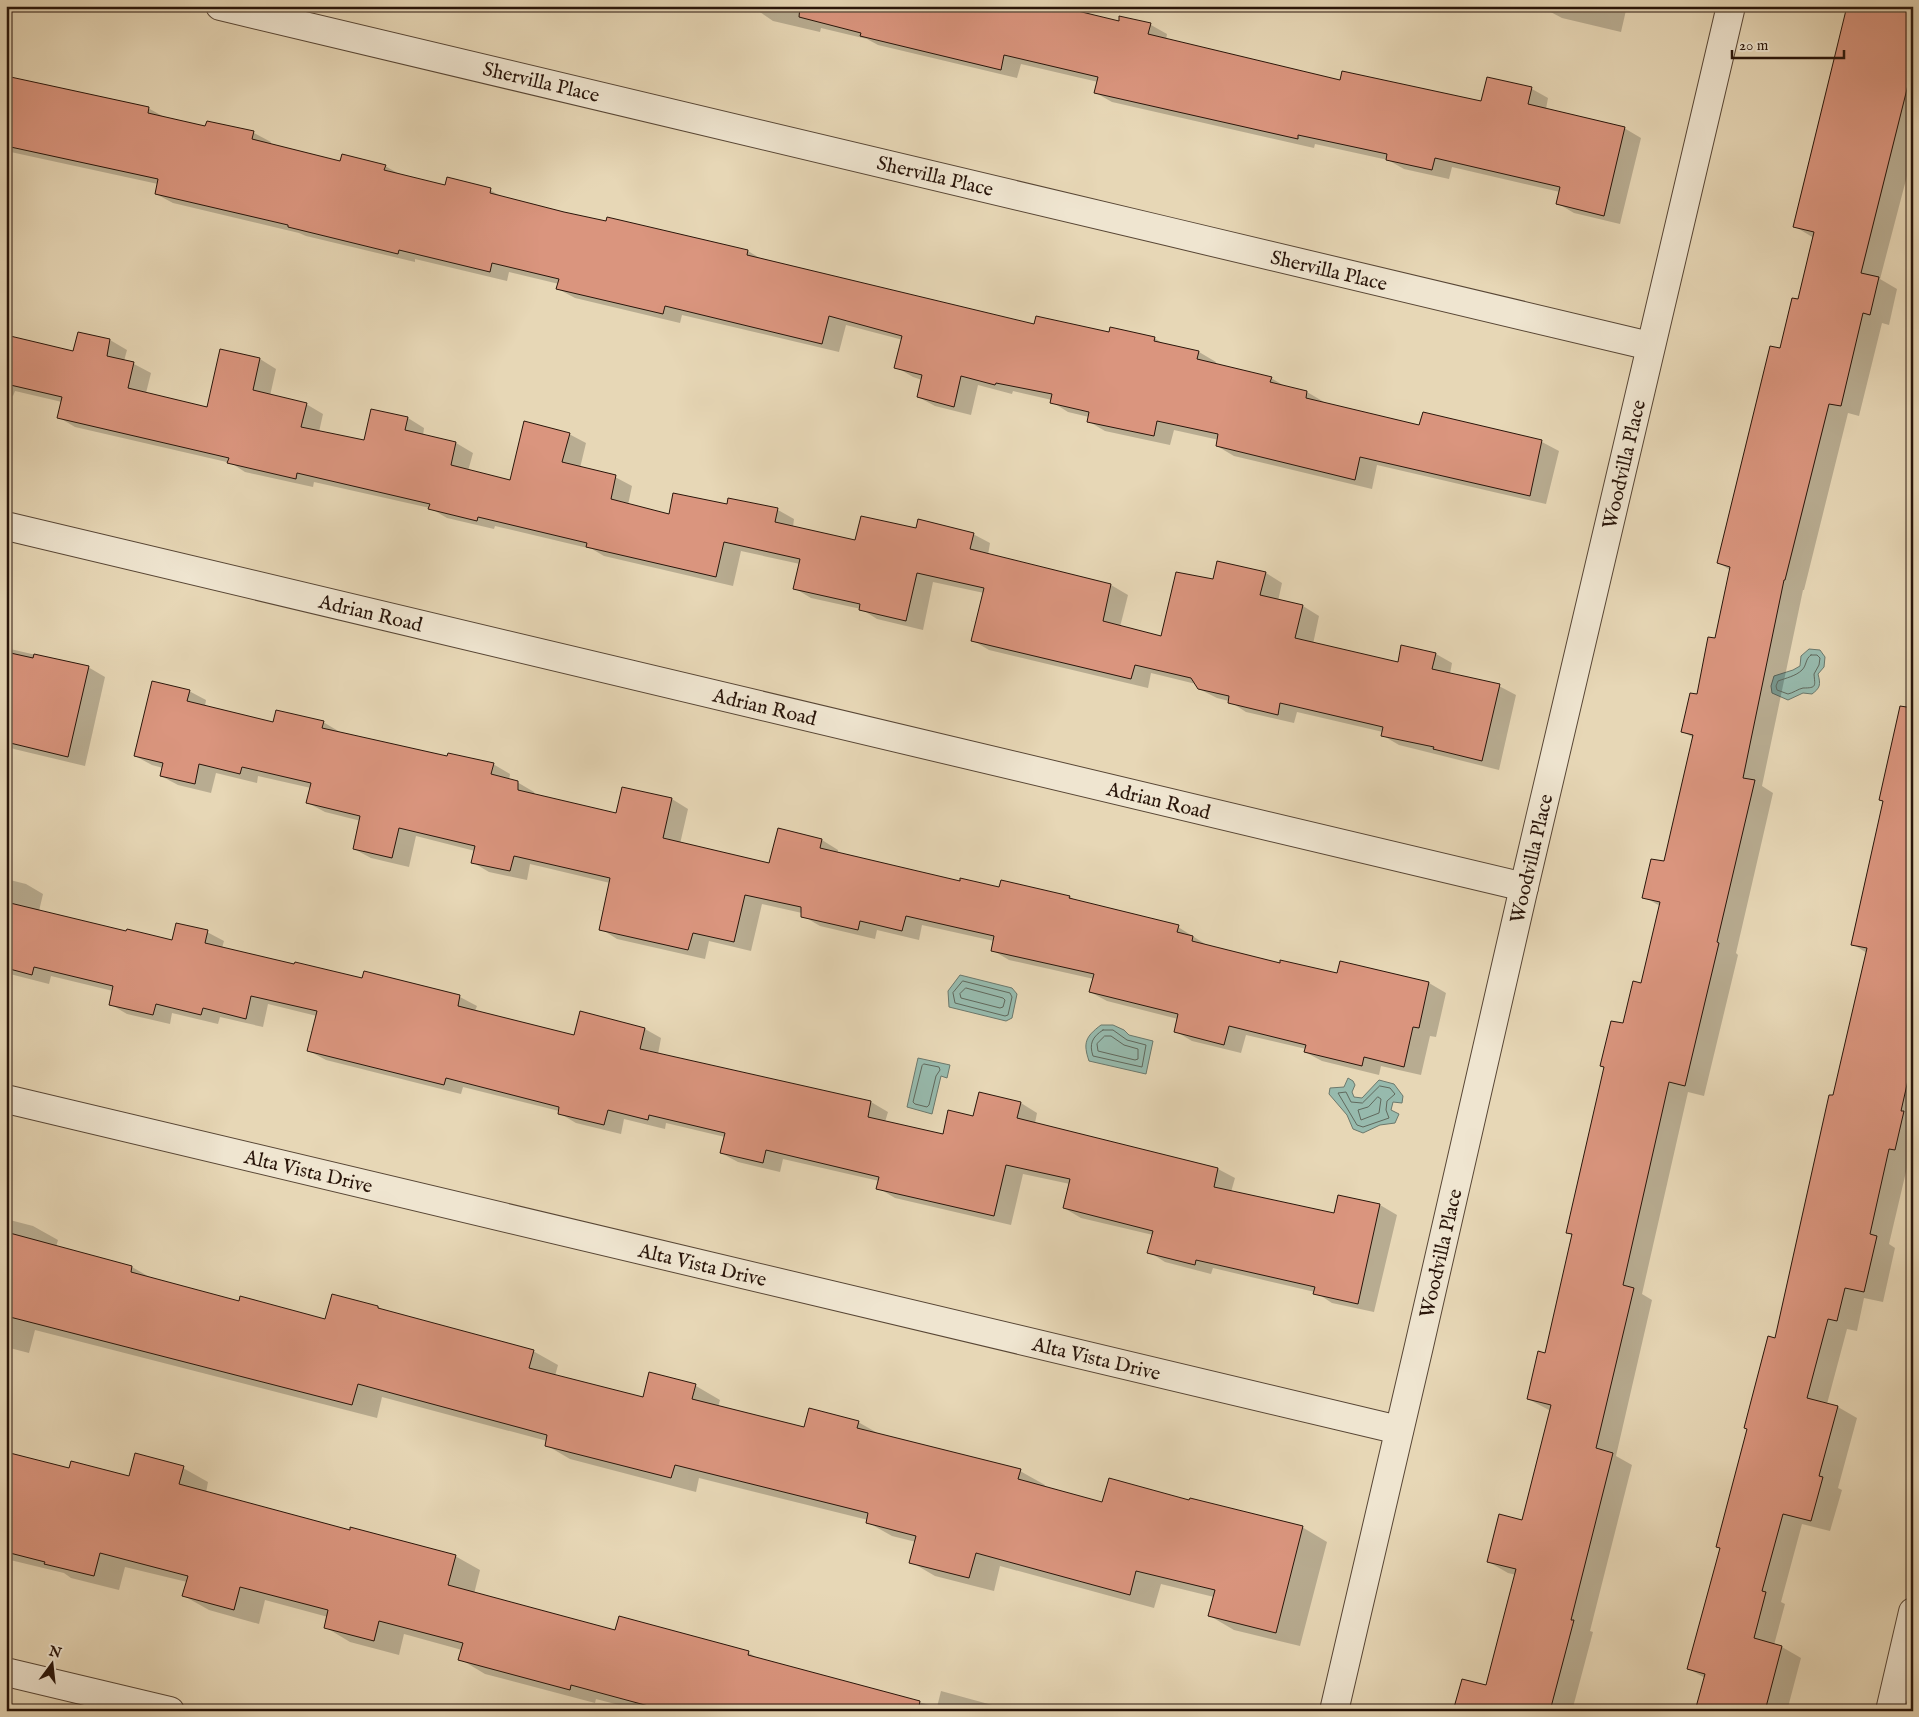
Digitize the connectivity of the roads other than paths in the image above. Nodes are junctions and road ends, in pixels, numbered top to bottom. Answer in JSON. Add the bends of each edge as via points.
{"nodes":[{"id":1,"x":220,"y":6,"type":"edge"},
{"id":2,"x":1731,"y":6,"type":"edge"},
{"id":3,"x":1650,"y":346,"type":"junction"},
{"id":4,"x":6,"y":526,"type":"edge"},
{"id":5,"x":1524,"y":887,"type":"junction"},
{"id":6,"x":6,"y":1099,"type":"edge"},
{"id":7,"x":1399,"y":1430,"type":"junction"},
{"id":8,"x":1913,"y":1612,"type":"edge"},
{"id":9,"x":6,"y":1672,"type":"edge"},
{"id":10,"x":170,"y":1711,"type":"edge"},
{"id":11,"x":1334,"y":1711,"type":"edge"},
{"id":12,"x":1890,"y":1711,"type":"edge"}],
"edges":[{"from":1,"to":3,"type":"street","name":"Shervilla Place"},
{"from":2,"to":3,"type":"street","name":"Woodvilla Place"},
{"from":3,"to":5,"type":"street","name":"Woodvilla Place"},
{"from":4,"to":5,"type":"street","name":"Adrian Road"},
{"from":5,"to":7,"type":"street","name":"Woodvilla Place"},
{"from":6,"to":7,"type":"street","name":"Alta Vista Drive"},
{"from":7,"to":11,"type":"street","name":"Woodvilla Place"},
{"from":8,"to":12,"type":"street"},
{"from":9,"to":10,"type":"street"}]}
